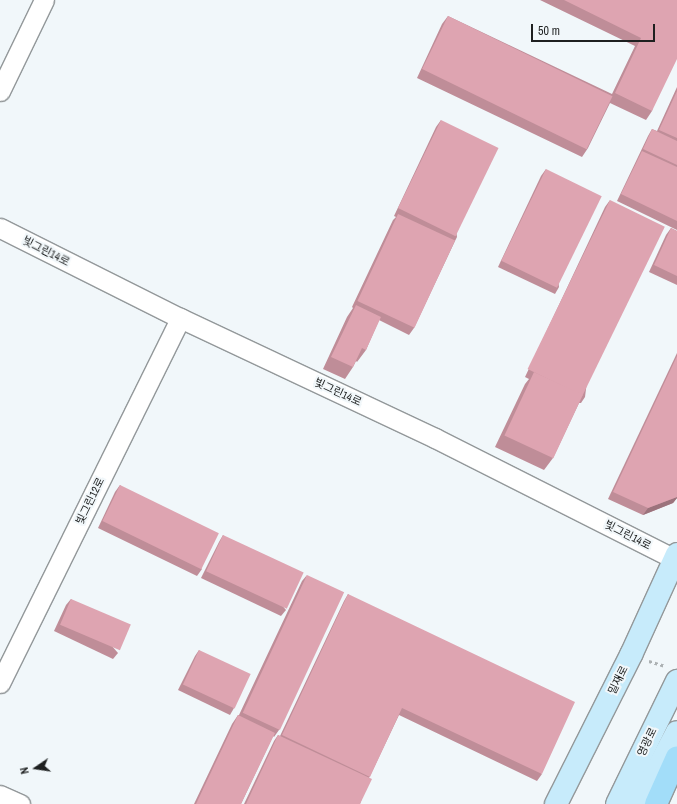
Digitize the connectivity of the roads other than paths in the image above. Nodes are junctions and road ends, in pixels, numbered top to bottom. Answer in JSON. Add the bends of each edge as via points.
{"nodes":[{"id":1,"x":44,"y":0,"type":"edge"},
{"id":2,"x":0,"y":91,"type":"edge"},
{"id":3,"x":0,"y":228,"type":"edge"},
{"id":4,"x":180,"y":318,"type":"junction"},
{"id":5,"x":676,"y":556,"type":"edge"},
{"id":6,"x":677,"y":681,"type":"edge"},
{"id":7,"x":0,"y":683,"type":"edge"},
{"id":8,"x":677,"y":732,"type":"edge"},
{"id":9,"x":677,"y":757,"type":"edge"},
{"id":10,"x":0,"y":795,"type":"edge"},
{"id":11,"x":20,"y":804,"type":"edge"},
{"id":12,"x":556,"y":804,"type":"edge"},
{"id":13,"x":617,"y":804,"type":"edge"},
{"id":14,"x":639,"y":804,"type":"edge"},
{"id":15,"x":656,"y":804,"type":"edge"}],
"edges":[{"from":1,"to":2,"type":"street"},
{"from":3,"to":4,"type":"street","name":"빛그린14로"},
{"from":4,"to":5,"type":"street","name":"빛그린14로","via":[[435,438]]},
{"from":4,"to":7,"type":"street","name":"빛그린12로"},
{"from":5,"to":12,"type":"main road","name":"밀재로","via":[[631,655]]},
{"from":6,"to":13,"type":"main road","name":"영광로"},
{"from":8,"to":14,"type":"main road","name":"영광로"},
{"from":9,"to":15,"type":"highway"},
{"from":10,"to":11,"type":"street"}]}
